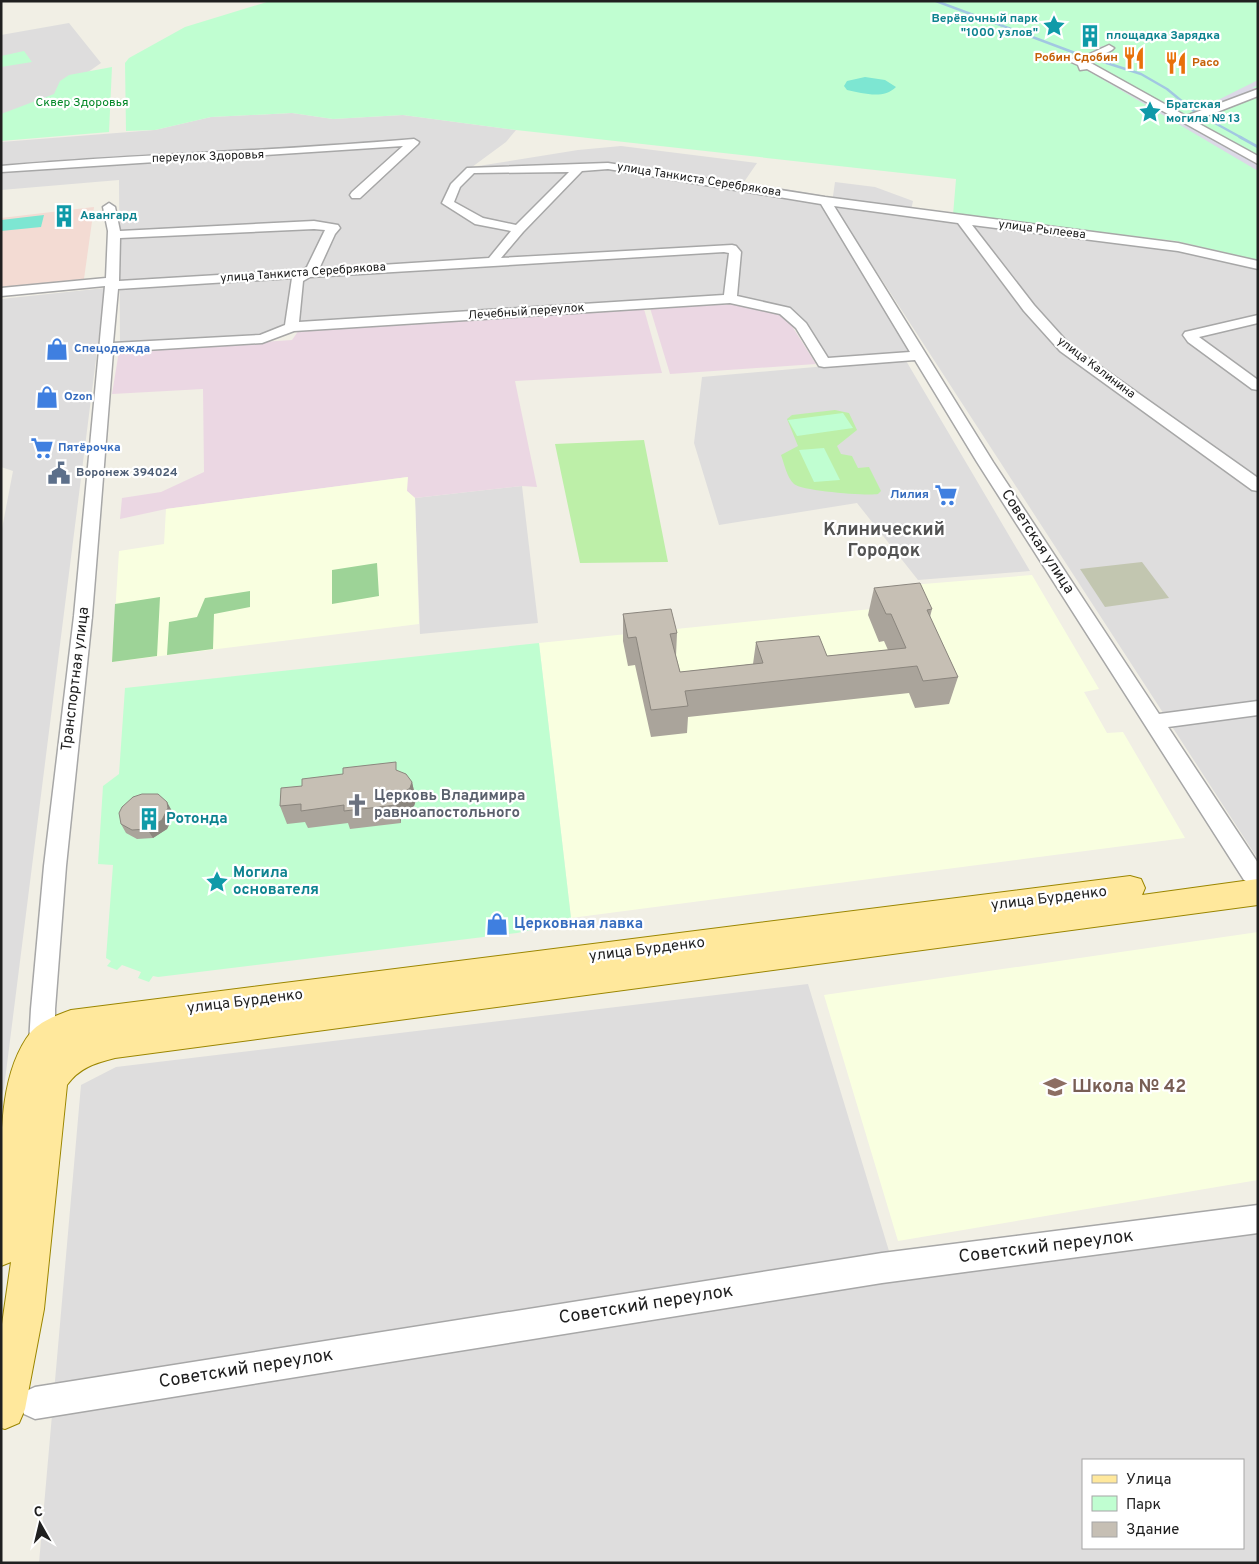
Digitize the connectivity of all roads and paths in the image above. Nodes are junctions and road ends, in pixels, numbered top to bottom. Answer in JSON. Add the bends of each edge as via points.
{"nodes":[{"id":1,"x":1102,"y":50,"type":"dead end"},
{"id":2,"x":1258,"y":92,"type":"edge"},
{"id":3,"x":1229,"y":94,"type":"dead end"},
{"id":4,"x":1242,"y":101,"type":"junction"},
{"id":5,"x":1186,"y":120,"type":"junction"},
{"id":6,"x":1251,"y":156,"type":"edge"},
{"id":7,"x":579,"y":168,"type":"junction"},
{"id":8,"x":1,"y":169,"type":"edge"},
{"id":9,"x":356,"y":195,"type":"dead end"},
{"id":10,"x":825,"y":201,"type":"junction"},
{"id":11,"x":110,"y":207,"type":"dead end"},
{"id":12,"x":962,"y":220,"type":"junction"},
{"id":13,"x":519,"y":229,"type":"junction"},
{"id":14,"x":114,"y":235,"type":"junction"},
{"id":15,"x":495,"y":262,"type":"junction"},
{"id":16,"x":1258,"y":265,"type":"edge"},
{"id":17,"x":306,"y":273,"type":"junction"},
{"id":18,"x":112,"y":283,"type":"junction"},
{"id":19,"x":1,"y":292,"type":"edge"},
{"id":20,"x":730,"y":299,"type":"junction"},
{"id":21,"x":1258,"y":319,"type":"edge"},
{"id":22,"x":292,"y":326,"type":"junction"},
{"id":23,"x":107,"y":348,"type":"junction"},
{"id":24,"x":920,"y":355,"type":"junction"},
{"id":25,"x":1257,"y":386,"type":"edge"},
{"id":26,"x":1258,"y":486,"type":"edge"},
{"id":27,"x":1258,"y":708,"type":"edge"},
{"id":28,"x":1153,"y":722,"type":"junction"},
{"id":29,"x":1256,"y":879,"type":"edge"},
{"id":30,"x":47,"y":1060,"type":"junction"},
{"id":31,"x":1258,"y":1219,"type":"edge"},
{"id":32,"x":1,"y":1248,"type":"edge"},
{"id":33,"x":11,"y":1405,"type":"edge"}],
"edges":[{"from":1,"to":5,"type":"street","via":[[1079,64],[1136,90]]},
{"from":2,"to":4,"type":"street"},
{"from":3,"to":4,"type":"street"},
{"from":4,"to":5,"type":"street"},
{"from":5,"to":6,"type":"street"},
{"from":7,"to":10,"type":"street","name":"улица Танкиста Серебрякова","via":[[608,166]]},
{"from":7,"to":13,"type":"street"},
{"from":7,"to":13,"type":"street","name":"улица Танкиста Серебрякова","via":[[471,170],[455,186],[448,204],[478,221]]},
{"from":8,"to":9,"type":"street","name":"переулок Здоровья","via":[[111,160],[290,153],[418,139]]},
{"from":10,"to":12,"type":"street","name":"улица Рылеева"},
{"from":10,"to":24,"type":"street","name":"Советская улица"},
{"from":11,"to":14,"type":"street","name":"Транспортная улица"},
{"from":12,"to":16,"type":"street","name":"улица Рылеева","via":[[1178,247]]},
{"from":12,"to":26,"type":"street","name":"улица Калинина","via":[[1029,308],[1065,348]]},
{"from":13,"to":15,"type":"street","via":[[495,257]]},
{"from":14,"to":17,"type":"street","via":[[314,225],[334,228],[312,269]]},
{"from":14,"to":18,"type":"street","name":"Транспортная улица"},
{"from":15,"to":17,"type":"street","name":"улица Танкиста Серебрякова"},
{"from":15,"to":20,"type":"street","name":"улица Танкиста Серебрякова","via":[[732,249],[735,252]]},
{"from":17,"to":18,"type":"street","name":"улица Танкиста Серебрякова"},
{"from":17,"to":22,"type":"street","via":[[297,280]]},
{"from":18,"to":19,"type":"street","name":"улица Танкиста Серебрякова"},
{"from":18,"to":23,"type":"street","name":"Транспортная улица"},
{"from":20,"to":22,"type":"street","name":"Лечебный переулок"},
{"from":20,"to":24,"type":"street","name":"Лечебный переулок","via":[[785,311],[801,326],[824,363]]},
{"from":21,"to":25,"type":"street","via":[[1190,335]]},
{"from":22,"to":23,"type":"street","name":"Лечебный переулок","via":[[262,339]]},
{"from":23,"to":30,"type":"street","name":"Транспортная улица","via":[[43,1008]]},
{"from":24,"to":28,"type":"street","name":"Советская улица"},
{"from":27,"to":28,"type":"street"},
{"from":28,"to":29,"type":"street","name":"Советская улица"},
{"from":29,"to":30,"type":"main road","name":"улица Бурденко","via":[[114,1043],[66,1061]]},
{"from":30,"to":32,"type":"main road","name":"улица Бурденко","via":[[30,1065],[25,1082],[8,1227]]},
{"from":30,"to":33,"type":"main road","via":[[46,1105],[25,1309]]},
{"from":31,"to":33,"type":"street","name":"Советский переулок","via":[[882,1268]]}]}
